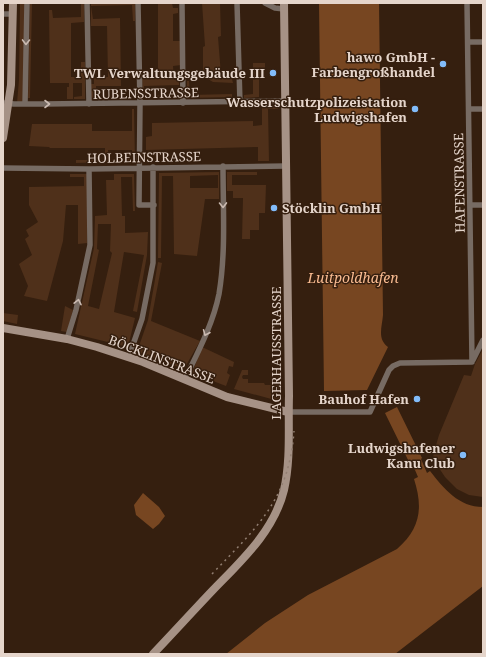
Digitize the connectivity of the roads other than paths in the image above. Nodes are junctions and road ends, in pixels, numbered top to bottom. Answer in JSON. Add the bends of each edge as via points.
{"nodes":[{"id":1,"x":13,"y":3,"type":"edge"},
{"id":2,"x":27,"y":3,"type":"edge"},
{"id":3,"x":87,"y":3,"type":"edge"},
{"id":4,"x":138,"y":3,"type":"edge"},
{"id":5,"x":182,"y":3,"type":"edge"},
{"id":6,"x":237,"y":3,"type":"edge"},
{"id":7,"x":265,"y":3,"type":"edge"},
{"id":8,"x":468,"y":3,"type":"edge"},
{"id":9,"x":284,"y":6,"type":"edge"},
{"id":10,"x":3,"y":14,"type":"edge"},
{"id":11,"x":12,"y":14,"type":"junction"},
{"id":12,"x":468,"y":42,"type":"junction"},
{"id":13,"x":483,"y":42,"type":"edge"},
{"id":14,"x":285,"y":101,"type":"junction"},
{"id":15,"x":6,"y":103,"type":"edge"},
{"id":16,"x":183,"y":103,"type":"junction"},
{"id":17,"x":240,"y":103,"type":"junction"},
{"id":18,"x":25,"y":104,"type":"junction"},
{"id":19,"x":89,"y":104,"type":"junction"},
{"id":20,"x":140,"y":104,"type":"junction"},
{"id":21,"x":469,"y":109,"type":"junction"},
{"id":22,"x":483,"y":109,"type":"edge"},
{"id":23,"x":3,"y":138,"type":"edge"},
{"id":24,"x":223,"y":166,"type":"junction"},
{"id":25,"x":286,"y":166,"type":"junction"},
{"id":26,"x":139,"y":167,"type":"junction"},
{"id":27,"x":153,"y":167,"type":"junction"},
{"id":28,"x":3,"y":168,"type":"edge"},
{"id":29,"x":89,"y":169,"type":"junction"},
{"id":30,"x":154,"y":204,"type":"junction"},
{"id":31,"x":470,"y":205,"type":"junction"},
{"id":32,"x":483,"y":205,"type":"edge"},
{"id":33,"x":3,"y":328,"type":"edge"},
{"id":34,"x":67,"y":339,"type":"junction"},
{"id":35,"x":483,"y":340,"type":"edge"},
{"id":36,"x":129,"y":356,"type":"junction"},
{"id":37,"x":472,"y":362,"type":"junction"},
{"id":38,"x":185,"y":379,"type":"junction"},
{"id":39,"x":288,"y":412,"type":"junction"},
{"id":40,"x":153,"y":654,"type":"edge"}],
"edges":[{"from":1,"to":11,"type":"street"},
{"from":2,"to":18,"type":"street","one_way":true},
{"from":3,"to":19,"type":"street"},
{"from":4,"to":20,"type":"street"},
{"from":5,"to":16,"type":"street"},
{"from":6,"to":17,"type":"street"},
{"from":7,"to":9,"type":"street","via":[[275,8]]},
{"from":8,"to":12,"type":"street","name":"HAFENSTRASSE"},
{"from":9,"to":14,"type":"street","name":"LAGERHAUSSTRASSE"},
{"from":10,"to":11,"type":"street"},
{"from":11,"to":15,"type":"street","via":[[11,85]]},
{"from":12,"to":13,"type":"street"},
{"from":12,"to":21,"type":"street","name":"HAFENSTRASSE"},
{"from":14,"to":17,"type":"street","name":"RUBENSSTRASSE"},
{"from":14,"to":25,"type":"street","name":"LAGERHAUSSTRASSE"},
{"from":15,"to":18,"type":"street","name":"RUBENSSTRASSE"},
{"from":15,"to":23,"type":"street"},
{"from":16,"to":17,"type":"street","name":"RUBENSSTRASSE"},
{"from":16,"to":20,"type":"street","name":"RUBENSSTRASSE"},
{"from":18,"to":19,"type":"street","name":"RUBENSSTRASSE","one_way":true},
{"from":19,"to":20,"type":"street","name":"RUBENSSTRASSE"},
{"from":20,"to":26,"type":"street"},
{"from":21,"to":22,"type":"street"},
{"from":21,"to":31,"type":"street","name":"HAFENSTRASSE"},
{"from":24,"to":25,"type":"street","name":"HOLBEINSTRASSE"},
{"from":24,"to":27,"type":"street","name":"HOLBEINSTRASSE"},
{"from":24,"to":38,"type":"street","one_way":true,"via":[[224,257],[218,295],[211,320]]},
{"from":25,"to":39,"type":"street","name":"LAGERHAUSSTRASSE"},
{"from":26,"to":27,"type":"street","name":"HOLBEINSTRASSE"},
{"from":26,"to":29,"type":"street","name":"HOLBEINSTRASSE"},
{"from":26,"to":30,"type":"street","via":[[139,205]]},
{"from":27,"to":30,"type":"street"},
{"from":28,"to":29,"type":"street","name":"HOLBEINSTRASSE"},
{"from":34,"to":29,"type":"street","one_way":true,"via":[[90,245]]},
{"from":30,"to":36,"type":"street","via":[[153,263],[142,319]]},
{"from":31,"to":32,"type":"street"},
{"from":31,"to":37,"type":"street","name":"HAFENSTRASSE"},
{"from":33,"to":34,"type":"street","name":"BÖCKLINSTRASSE"},
{"from":34,"to":36,"type":"street","name":"BÖCKLINSTRASSE"},
{"from":35,"to":37,"type":"street"},
{"from":36,"to":38,"type":"street","name":"BÖCKLINSTRASSE"},
{"from":37,"to":39,"type":"street","via":[[393,366],[370,412]]},
{"from":38,"to":39,"type":"street","name":"BÖCKLINSTRASSE","via":[[235,399]]},
{"from":39,"to":40,"type":"street","name":"LAGERHAUSSTRASSE","via":[[289,456],[286,482],[270,523],[251,550]]}]}
